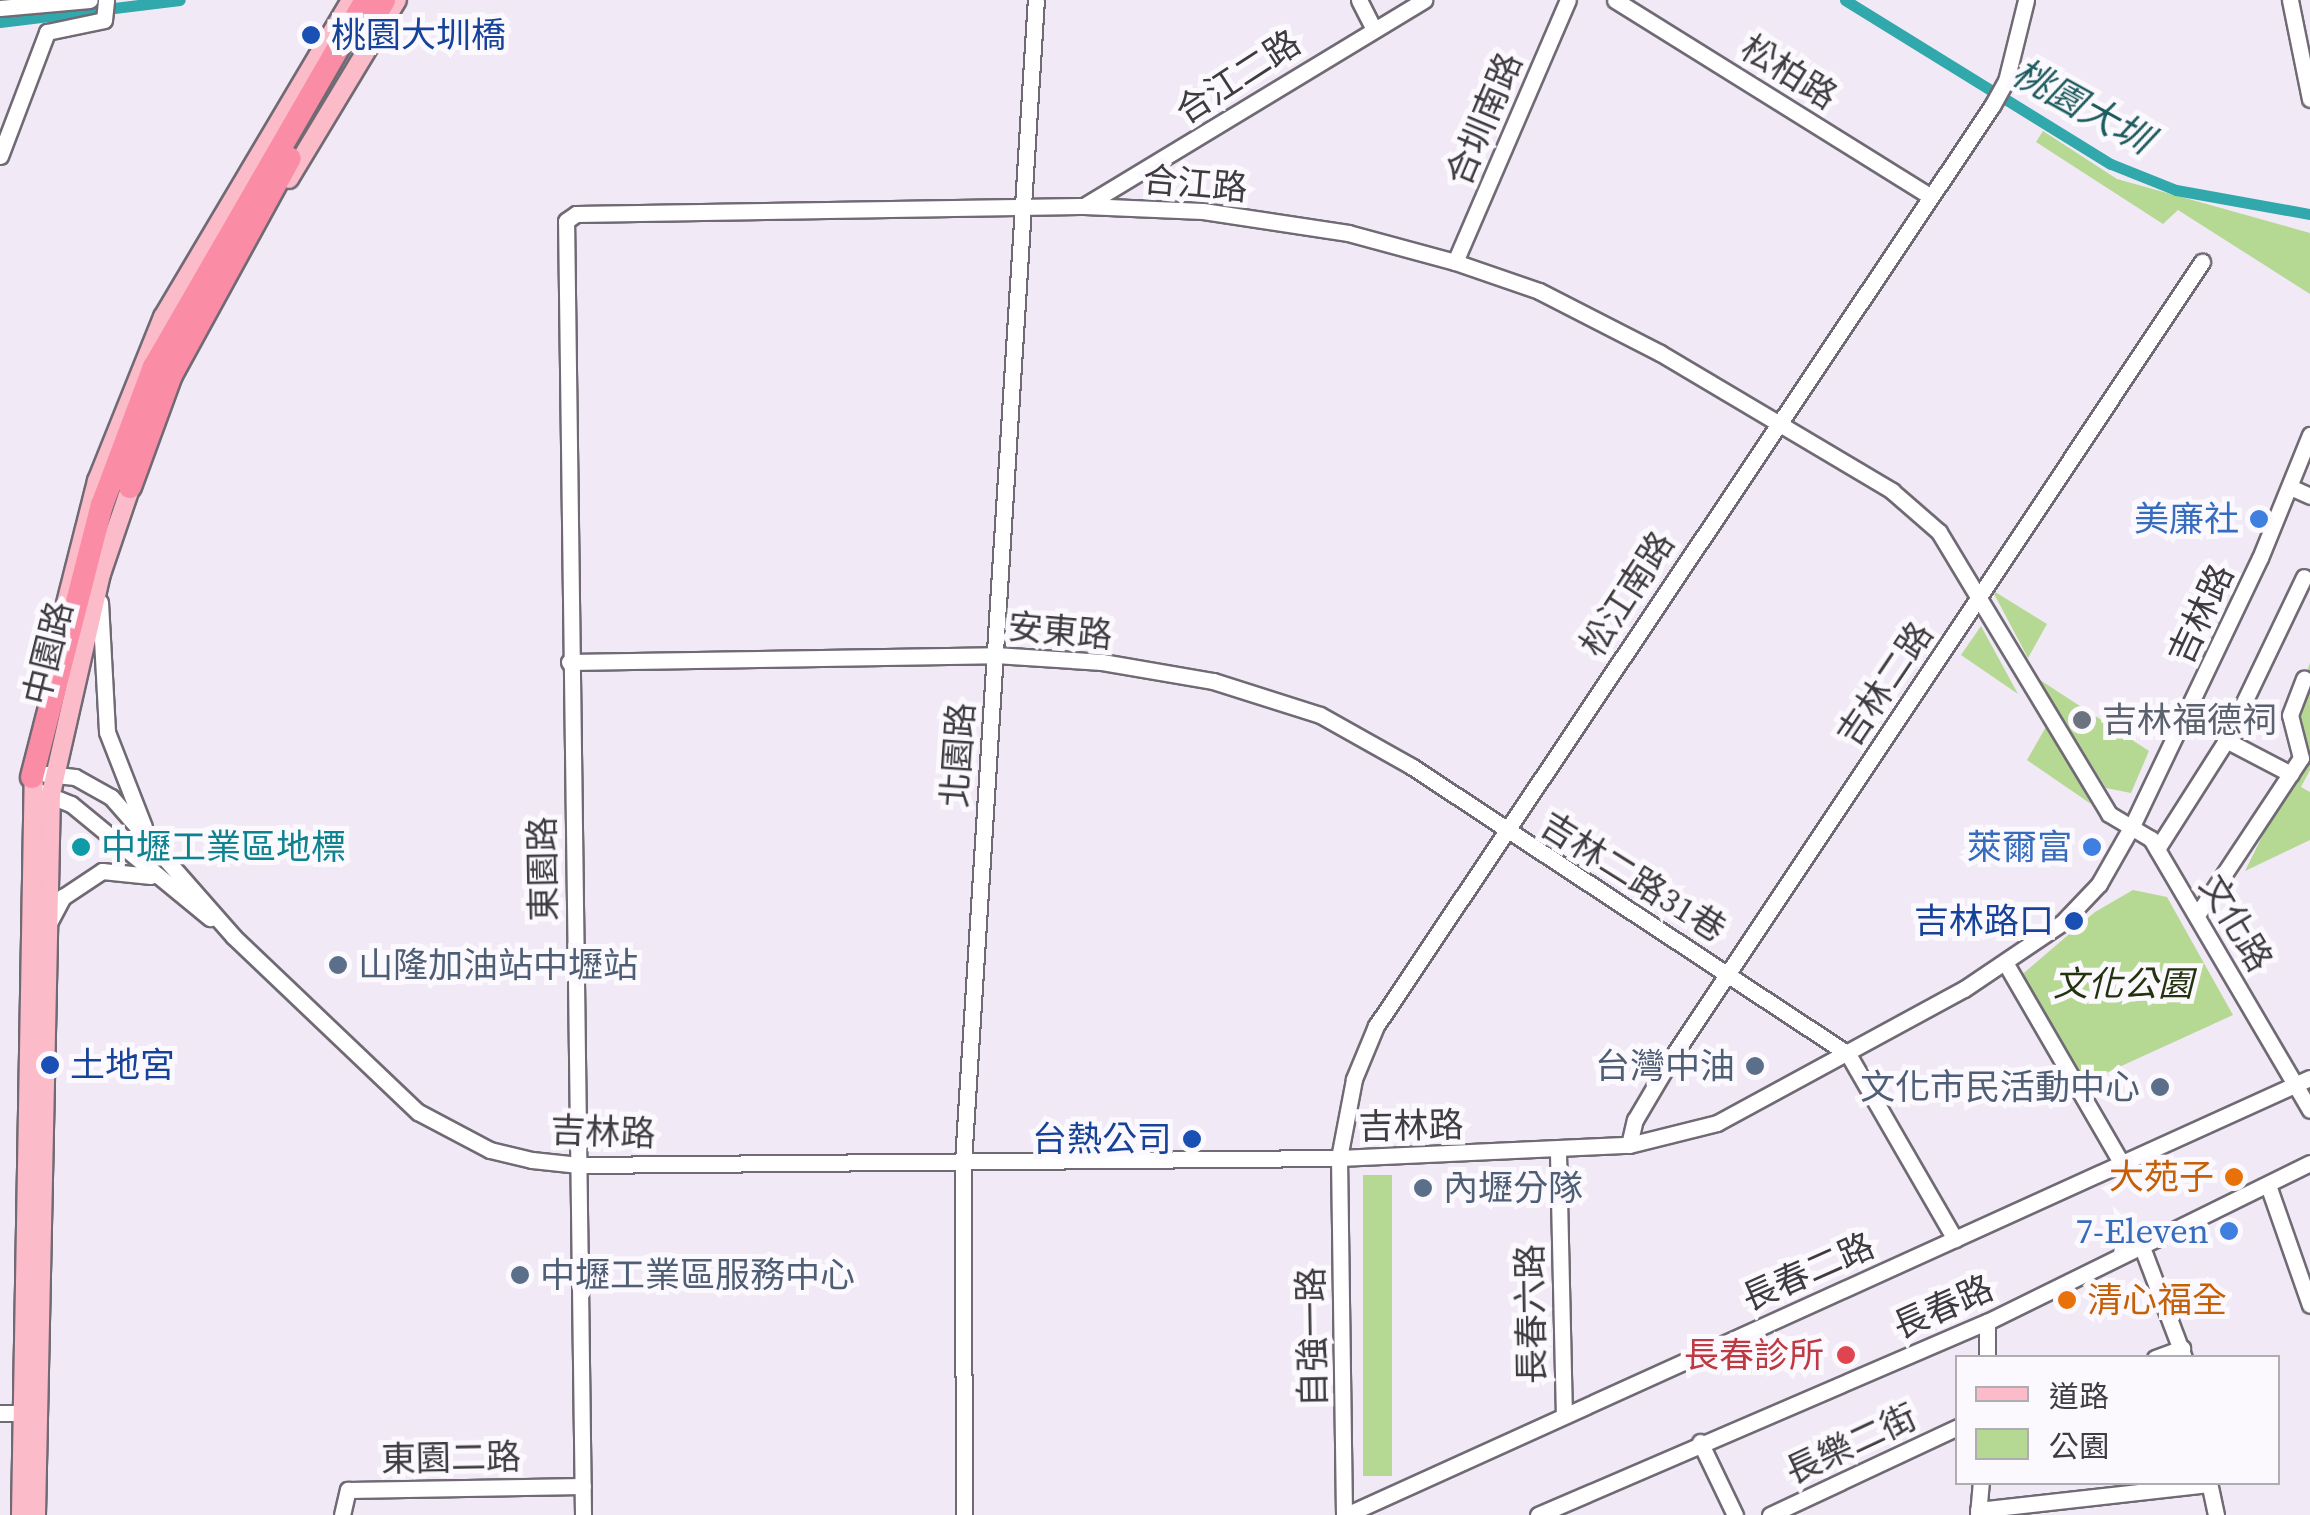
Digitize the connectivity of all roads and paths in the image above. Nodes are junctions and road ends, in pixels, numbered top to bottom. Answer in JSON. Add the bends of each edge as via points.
{"nodes":[{"id":1,"x":90,"y":0,"type":"edge"},
{"id":2,"x":106,"y":0,"type":"edge"},
{"id":3,"x":351,"y":0,"type":"edge"},
{"id":4,"x":366,"y":0,"type":"edge"},
{"id":5,"x":384,"y":0,"type":"edge"},
{"id":6,"x":396,"y":0,"type":"edge"},
{"id":7,"x":1036,"y":0,"type":"edge"},
{"id":8,"x":1359,"y":0,"type":"edge"},
{"id":9,"x":1424,"y":0,"type":"edge"},
{"id":10,"x":1568,"y":0,"type":"edge"},
{"id":11,"x":1615,"y":0,"type":"edge"},
{"id":12,"x":2026,"y":0,"type":"edge"},
{"id":13,"x":2290,"y":0,"type":"edge"},
{"id":14,"x":0,"y":8,"type":"edge"},
{"id":15,"x":1372,"y":26,"type":"junction"},
{"id":16,"x":365,"y":52,"type":"junction"},
{"id":17,"x":2310,"y":100,"type":"edge"},
{"id":18,"x":0,"y":156,"type":"edge"},
{"id":19,"x":1930,"y":196,"type":"junction"},
{"id":20,"x":1084,"y":206,"type":"junction"},
{"id":21,"x":1024,"y":208,"type":"junction"},
{"id":22,"x":566,"y":222,"type":"joint"},
{"id":23,"x":1455,"y":262,"type":"junction"},
{"id":24,"x":2202,"y":262,"type":"dead end"},
{"id":25,"x":162,"y":371,"type":"junction"},
{"id":26,"x":1778,"y":420,"type":"junction"},
{"id":27,"x":2310,"y":435,"type":"edge"},
{"id":28,"x":130,"y":486,"type":"junction"},
{"id":29,"x":2290,"y":486,"type":"junction"},
{"id":30,"x":2310,"y":496,"type":"edge"},
{"id":31,"x":101,"y":574,"type":"junction"},
{"id":32,"x":2304,"y":577,"type":"dead end"},
{"id":33,"x":1980,"y":598,"type":"junction"},
{"id":34,"x":994,"y":655,"type":"junction"},
{"id":35,"x":569,"y":662,"type":"junction"},
{"id":36,"x":2304,"y":679,"type":"dead end"},
{"id":37,"x":2226,"y":740,"type":"junction"},
{"id":38,"x":2291,"y":774,"type":"junction"},
{"id":39,"x":42,"y":784,"type":"junction"},
{"id":40,"x":2132,"y":826,"type":"junction"},
{"id":41,"x":1506,"y":832,"type":"junction"},
{"id":42,"x":149,"y":840,"type":"junction"},
{"id":43,"x":2158,"y":849,"type":"junction"},
{"id":44,"x":160,"y":879,"type":"junction"},
{"id":45,"x":2197,"y":915,"type":"junction"},
{"id":46,"x":44,"y":934,"type":"junction"},
{"id":47,"x":234,"y":937,"type":"junction"},
{"id":48,"x":2006,"y":964,"type":"junction"},
{"id":49,"x":1728,"y":973,"type":"junction"},
{"id":50,"x":1848,"y":1054,"type":"junction"},
{"id":51,"x":2303,"y":1082,"type":"edge"},
{"id":52,"x":2310,"y":1110,"type":"edge"},
{"id":53,"x":1629,"y":1145,"type":"junction"},
{"id":54,"x":1558,"y":1153,"type":"junction"},
{"id":55,"x":1339,"y":1158,"type":"junction"},
{"id":56,"x":963,"y":1162,"type":"junction"},
{"id":57,"x":2310,"y":1162,"type":"edge"},
{"id":58,"x":2122,"y":1164,"type":"junction"},
{"id":59,"x":579,"y":1165,"type":"junction"},
{"id":60,"x":2268,"y":1184,"type":"junction"},
{"id":61,"x":1956,"y":1239,"type":"junction"},
{"id":62,"x":2140,"y":1242,"type":"junction"},
{"id":63,"x":2310,"y":1305,"type":"edge"},
{"id":64,"x":1988,"y":1322,"type":"junction"},
{"id":65,"x":2183,"y":1353,"type":"edge"},
{"id":66,"x":1987,"y":1355,"type":"edge"},
{"id":67,"x":30,"y":1413,"type":"junction"},
{"id":68,"x":0,"y":1414,"type":"edge"},
{"id":69,"x":1564,"y":1414,"type":"junction"},
{"id":70,"x":1955,"y":1427,"type":"edge"},
{"id":71,"x":1700,"y":1442,"type":"junction"},
{"id":72,"x":1980,"y":1485,"type":"edge"},
{"id":73,"x":2194,"y":1485,"type":"edge"},
{"id":74,"x":2209,"y":1485,"type":"edge"},
{"id":75,"x":583,"y":1486,"type":"junction"},
{"id":76,"x":1978,"y":1513,"type":"edge"},
{"id":77,"x":21,"y":1515,"type":"edge"},
{"id":78,"x":36,"y":1515,"type":"edge"},
{"id":79,"x":342,"y":1515,"type":"edge"},
{"id":80,"x":583,"y":1515,"type":"edge"},
{"id":81,"x":964,"y":1515,"type":"edge"},
{"id":82,"x":1345,"y":1515,"type":"edge"},
{"id":83,"x":1538,"y":1515,"type":"edge"},
{"id":84,"x":1735,"y":1515,"type":"edge"},
{"id":85,"x":1770,"y":1515,"type":"edge"},
{"id":86,"x":2216,"y":1515,"type":"edge"}],
"edges":[{"from":1,"to":14,"type":"street"},
{"from":2,"to":18,"type":"street","via":[[104,20],[47,32]]},
{"from":3,"to":39,"type":"main road","name":"中園路","via":[[201,246],[118,424],[75,555]]},
{"from":4,"to":25,"type":"highway"},
{"from":5,"to":16,"type":"main road"},
{"from":5,"to":25,"type":"highway"},
{"from":6,"to":16,"type":"main road","name":"中園路"},
{"from":7,"to":21,"type":"street","name":"北園路"},
{"from":8,"to":15,"type":"street"},
{"from":9,"to":15,"type":"street","name":"合江二路"},
{"from":10,"to":23,"type":"street","name":"合圳南路"},
{"from":11,"to":19,"type":"street","name":"松柏路"},
{"from":12,"to":19,"type":"street","name":"松江南路","via":[[2006,82]]},
{"from":13,"to":17,"type":"street"},
{"from":15,"to":20,"type":"street","name":"合江二路"},
{"from":16,"to":28,"type":"main road","name":"中園路","via":[[234,268]]},
{"from":19,"to":26,"type":"street","name":"松江南路"},
{"from":20,"to":21,"type":"street","name":"合江路"},
{"from":20,"to":23,"type":"street","name":"合江路","via":[[1203,211],[1348,233]]},
{"from":21,"to":22,"type":"street","name":"合江路","via":[[576,214]]},
{"from":21,"to":34,"type":"street","name":"北園路"},
{"from":22,"to":35,"type":"street","name":"東園路"},
{"from":23,"to":26,"type":"street","name":"合江路","via":[[1539,291]]},
{"from":24,"to":33,"type":"street","name":"吉林二路"},
{"from":25,"to":28,"type":"highway"},
{"from":25,"to":39,"type":"highway","via":[[102,505]]},
{"from":26,"to":33,"type":"street","name":"合江路","via":[[1928,520]]},
{"from":26,"to":41,"type":"street","name":"松江南路"},
{"from":27,"to":29,"type":"street","name":"吉林路"},
{"from":28,"to":31,"type":"main road","name":"中園路"},
{"from":29,"to":30,"type":"street"},
{"from":29,"to":40,"type":"street","name":"吉林路"},
{"from":31,"to":39,"type":"main road","name":"中園路"},
{"from":31,"to":42,"type":"street","via":[[98,644],[107,732]]},
{"from":32,"to":37,"type":"street"},
{"from":33,"to":40,"type":"street","name":"文化路","via":[[2109,814]]},
{"from":33,"to":49,"type":"street","name":"吉林二路"},
{"from":34,"to":35,"type":"street","name":"安東路"},
{"from":34,"to":41,"type":"street","name":"安東路","via":[[1102,662],[1213,681],[1308,710],[1411,766]]},
{"from":34,"to":56,"type":"street","name":"北園路"},
{"from":35,"to":59,"type":"street","name":"東園路"},
{"from":36,"to":38,"type":"street","via":[[2290,715],[2301,758]]},
{"from":37,"to":38,"type":"street"},
{"from":37,"to":43,"type":"street"},
{"from":38,"to":45,"type":"street"},
{"from":39,"to":42,"type":"street","name":"吉林路","via":[[94,784]]},
{"from":39,"to":44,"type":"street","name":"吉林路"},
{"from":39,"to":46,"type":"main road","name":"中園路"},
{"from":39,"to":67,"type":"main road","name":"中園路"},
{"from":40,"to":43,"type":"street","name":"文化路"},
{"from":40,"to":48,"type":"street","name":"吉林路","via":[[2099,884],[2038,944]]},
{"from":41,"to":49,"type":"street","name":"吉林二路31巷"},
{"from":41,"to":55,"type":"street","name":"松江南路","via":[[1376,1026],[1354,1079]]},
{"from":42,"to":47,"type":"street","name":"吉林路"},
{"from":43,"to":45,"type":"street","name":"文化路"},
{"from":44,"to":46,"type":"street","via":[[128,870],[102,872],[63,897]]},
{"from":44,"to":47,"type":"street","name":"吉林路"},
{"from":45,"to":51,"type":"street","name":"文化路"},
{"from":46,"to":67,"type":"main road","name":"中園路"},
{"from":47,"to":59,"type":"street","name":"吉林路","via":[[418,1112],[490,1150]]},
{"from":48,"to":50,"type":"street","name":"吉林路"},
{"from":48,"to":58,"type":"street"},
{"from":49,"to":50,"type":"street","name":"吉林二路31巷"},
{"from":49,"to":53,"type":"street","name":"吉林二路","via":[[1635,1120]]},
{"from":50,"to":53,"type":"street","name":"吉林路","via":[[1717,1122]]},
{"from":50,"to":61,"type":"street"},
{"from":51,"to":52,"type":"street","name":"文化路"},
{"from":51,"to":58,"type":"street","name":"長春二路"},
{"from":53,"to":54,"type":"street","name":"吉林路"},
{"from":54,"to":55,"type":"street","name":"吉林路"},
{"from":54,"to":69,"type":"street","name":"長春六路"},
{"from":55,"to":56,"type":"street","name":"吉林路"},
{"from":55,"to":82,"type":"street","name":"自強一路"},
{"from":56,"to":59,"type":"street","name":"吉林路"},
{"from":56,"to":81,"type":"street","name":"北園路"},
{"from":57,"to":60,"type":"street","name":"長春路"},
{"from":58,"to":61,"type":"street","name":"長春二路"},
{"from":59,"to":75,"type":"street","name":"東園路"},
{"from":60,"to":62,"type":"street","name":"長春路"},
{"from":60,"to":63,"type":"street"},
{"from":61,"to":69,"type":"street","name":"長春二路"},
{"from":62,"to":64,"type":"street","name":"長春路"},
{"from":62,"to":65,"type":"street"},
{"from":64,"to":66,"type":"street"},
{"from":64,"to":71,"type":"street","name":"長春路"},
{"from":67,"to":68,"type":"street"},
{"from":67,"to":77,"type":"main road","name":"中園路"},
{"from":67,"to":78,"type":"main road","name":"中園路"},
{"from":69,"to":82,"type":"street","name":"長春二路"},
{"from":70,"to":85,"type":"street","name":"長樂二街"},
{"from":71,"to":83,"type":"street","name":"長春路"},
{"from":71,"to":84,"type":"street"},
{"from":72,"to":76,"type":"street"},
{"from":73,"to":76,"type":"street"},
{"from":74,"to":86,"type":"street"},
{"from":75,"to":79,"type":"street","name":"東園二路","via":[[348,1490]]},
{"from":75,"to":80,"type":"street","name":"東園路"}]}
